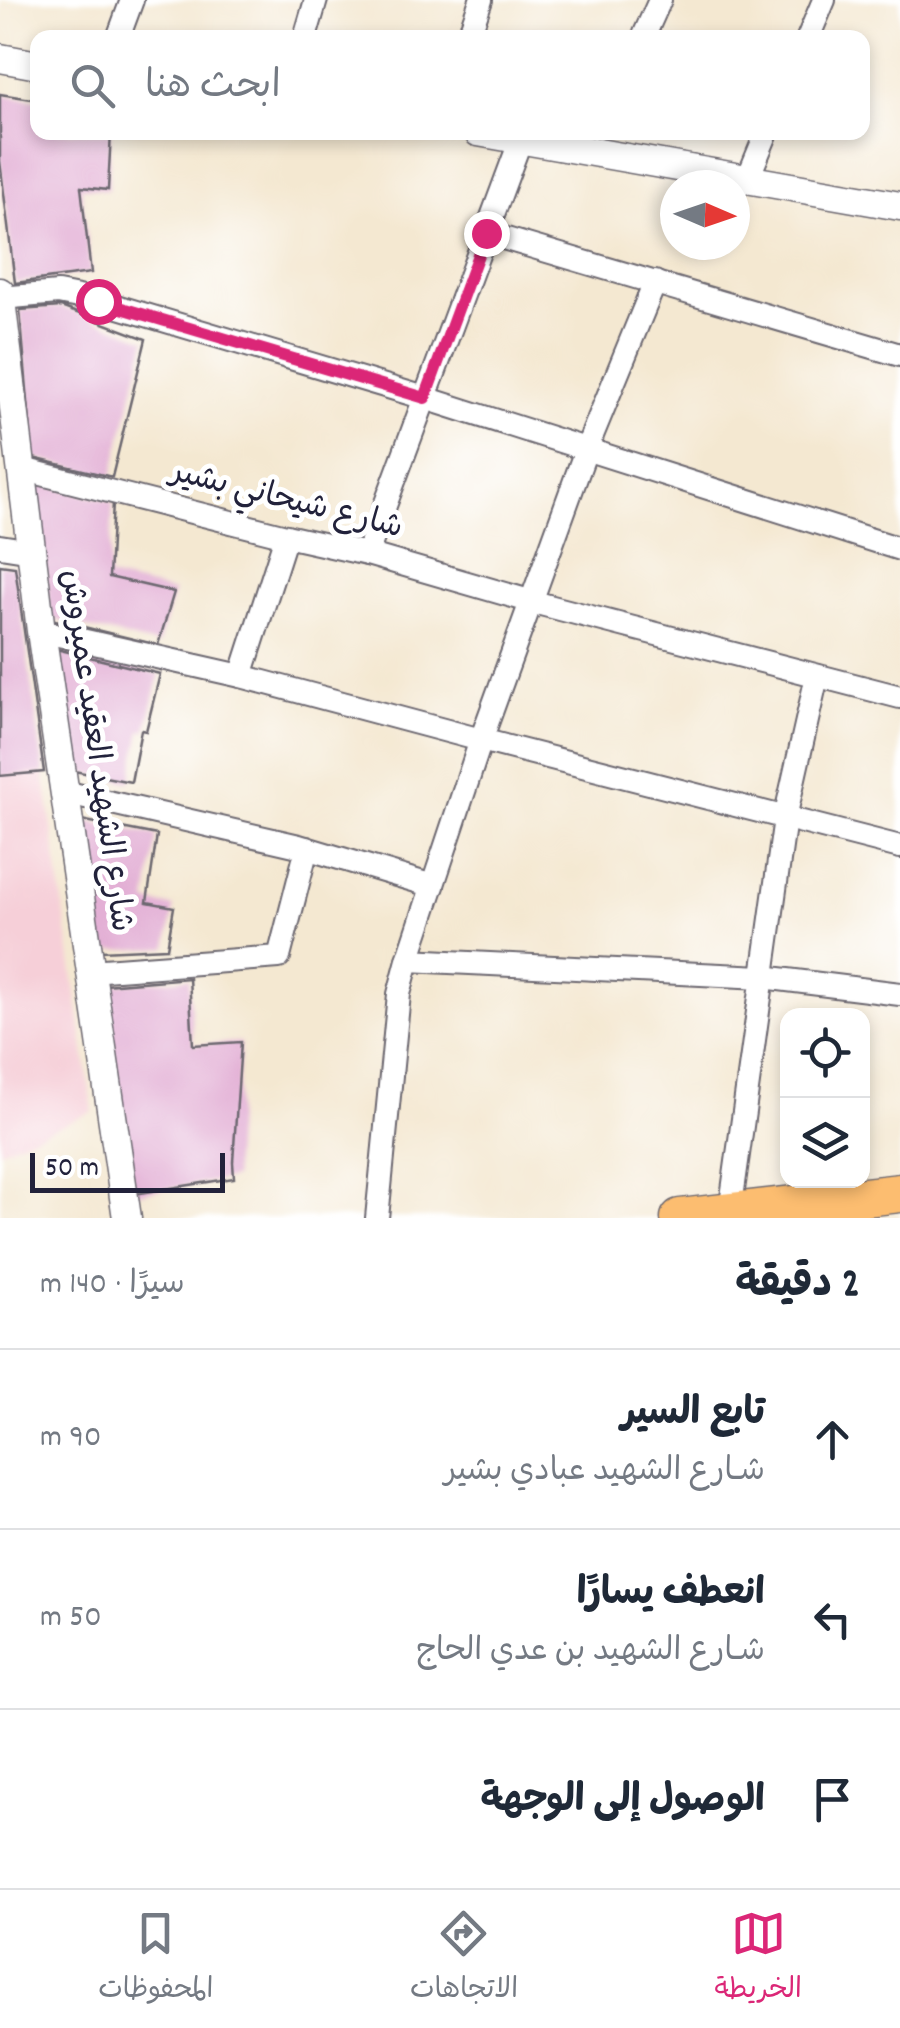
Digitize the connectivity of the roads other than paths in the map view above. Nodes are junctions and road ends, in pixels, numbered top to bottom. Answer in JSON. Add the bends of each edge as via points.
{"nodes":[{"id":1,"x":132,"y":0,"type":"edge"},
{"id":2,"x":316,"y":0,"type":"edge"},
{"id":3,"x":481,"y":0,"type":"edge"},
{"id":4,"x":660,"y":0,"type":"edge"},
{"id":5,"x":824,"y":0,"type":"edge"},
{"id":6,"x":121,"y":30,"type":"edge"},
{"id":7,"x":308,"y":30,"type":"edge"},
{"id":8,"x":471,"y":30,"type":"edge"},
{"id":9,"x":647,"y":30,"type":"edge"},
{"id":10,"x":811,"y":30,"type":"edge"},
{"id":11,"x":0,"y":58,"type":"edge"},
{"id":12,"x":30,"y":64,"type":"edge"},
{"id":13,"x":522,"y":140,"type":"edge"},
{"id":14,"x":547,"y":140,"type":"edge"},
{"id":15,"x":765,"y":140,"type":"edge"},
{"id":16,"x":597,"y":142,"type":"edge"},
{"id":17,"x":714,"y":170,"type":"edge"},
{"id":18,"x":750,"y":173,"type":"edge"},
{"id":19,"x":750,"y":178,"type":"edge"},
{"id":20,"x":900,"y":206,"type":"edge"},
{"id":21,"x":486,"y":233,"type":"junction"},
{"id":22,"x":655,"y":282,"type":"junction"},
{"id":23,"x":0,"y":295,"type":"edge"},
{"id":24,"x":3,"y":336,"type":"edge"},
{"id":25,"x":900,"y":355,"type":"edge"},
{"id":26,"x":425,"y":398,"type":"junction"},
{"id":27,"x":586,"y":450,"type":"junction"},
{"id":28,"x":22,"y":469,"type":"junction"},
{"id":29,"x":286,"y":536,"type":"junction"},
{"id":30,"x":0,"y":546,"type":"edge"},
{"id":31,"x":900,"y":549,"type":"edge"},
{"id":32,"x":32,"y":552,"type":"junction"},
{"id":33,"x":367,"y":554,"type":"junction"},
{"id":34,"x":533,"y":602,"type":"junction"},
{"id":35,"x":41,"y":630,"type":"junction"},
{"id":36,"x":240,"y":676,"type":"junction"},
{"id":37,"x":816,"y":676,"type":"junction"},
{"id":38,"x":900,"y":697,"type":"edge"},
{"id":39,"x":481,"y":740,"type":"junction"},
{"id":40,"x":64,"y":792,"type":"junction"},
{"id":41,"x":785,"y":818,"type":"junction"},
{"id":42,"x":900,"y":847,"type":"edge"},
{"id":43,"x":307,"y":848,"type":"junction"},
{"id":44,"x":432,"y":886,"type":"junction"},
{"id":45,"x":408,"y":960,"type":"junction"},
{"id":46,"x":90,"y":970,"type":"junction"},
{"id":47,"x":763,"y":977,"type":"junction"},
{"id":48,"x":900,"y":994,"type":"edge"},
{"id":49,"x":900,"y":1193,"type":"edge"},
{"id":50,"x":730,"y":1212,"type":"junction"},
{"id":51,"x":126,"y":1218,"type":"edge"},
{"id":52,"x":377,"y":1218,"type":"edge"},
{"id":53,"x":680,"y":1218,"type":"edge"}],
"edges":[{"from":1,"to":6,"type":"street"},
{"from":2,"to":7,"type":"street"},
{"from":3,"to":8,"type":"street"},
{"from":4,"to":9,"type":"street"},
{"from":5,"to":10,"type":"street"},
{"from":11,"to":12,"type":"street"},
{"from":13,"to":21,"type":"street"},
{"from":14,"to":16,"type":"street"},
{"from":15,"to":18,"type":"street"},
{"from":16,"to":17,"type":"street"},
{"from":19,"to":20,"type":"street"},
{"from":21,"to":22,"type":"street"},
{"from":21,"to":26,"type":"street"},
{"from":22,"to":25,"type":"street"},
{"from":22,"to":27,"type":"street"},
{"from":23,"to":24,"type":"street","name":"شارع الشهيد العقيد عميروش"},
{"from":23,"to":26,"type":"street","via":[[58,293],[98,301]]},
{"from":24,"to":28,"type":"street","name":"شارع الشهيد العقيد عميروش"},
{"from":26,"to":27,"type":"street"},
{"from":26,"to":33,"type":"street"},
{"from":27,"to":31,"type":"street"},
{"from":27,"to":34,"type":"street"},
{"from":28,"to":29,"type":"street","name":"شارع شيحاني بشير"},
{"from":28,"to":32,"type":"street","name":"شارع الشهيد العقيد عميروش"},
{"from":29,"to":33,"type":"street","name":"شارع شيحاني بشير"},
{"from":29,"to":36,"type":"street"},
{"from":30,"to":32,"type":"street"},
{"from":32,"to":35,"type":"street","name":"شارع الشهيد العقيد عميروش"},
{"from":33,"to":34,"type":"street","name":"شارع شيحاني بشير"},
{"from":34,"to":37,"type":"street","name":"شارع شيحاني بشير"},
{"from":34,"to":39,"type":"street"},
{"from":35,"to":36,"type":"street"},
{"from":35,"to":40,"type":"street","name":"شارع الشهيد العقيد عميروش"},
{"from":36,"to":39,"type":"street"},
{"from":37,"to":38,"type":"street","name":"شارع شيحاني بشير"},
{"from":37,"to":41,"type":"street"},
{"from":39,"to":41,"type":"street"},
{"from":39,"to":44,"type":"street"},
{"from":40,"to":43,"type":"street"},
{"from":40,"to":46,"type":"street","name":"شارع الشهيد العقيد عميروش"},
{"from":41,"to":42,"type":"street"},
{"from":41,"to":47,"type":"street"},
{"from":43,"to":44,"type":"street"},
{"from":43,"to":46,"type":"street","via":[[279,957]]},
{"from":44,"to":45,"type":"street"},
{"from":45,"to":47,"type":"street"},
{"from":45,"to":52,"type":"street"},
{"from":46,"to":51,"type":"street","name":"شارع الشهيد العقيد عميروش"},
{"from":47,"to":48,"type":"street"},
{"from":47,"to":50,"type":"street"},
{"from":49,"to":50,"type":"highway"},
{"from":50,"to":53,"type":"highway"}]}
